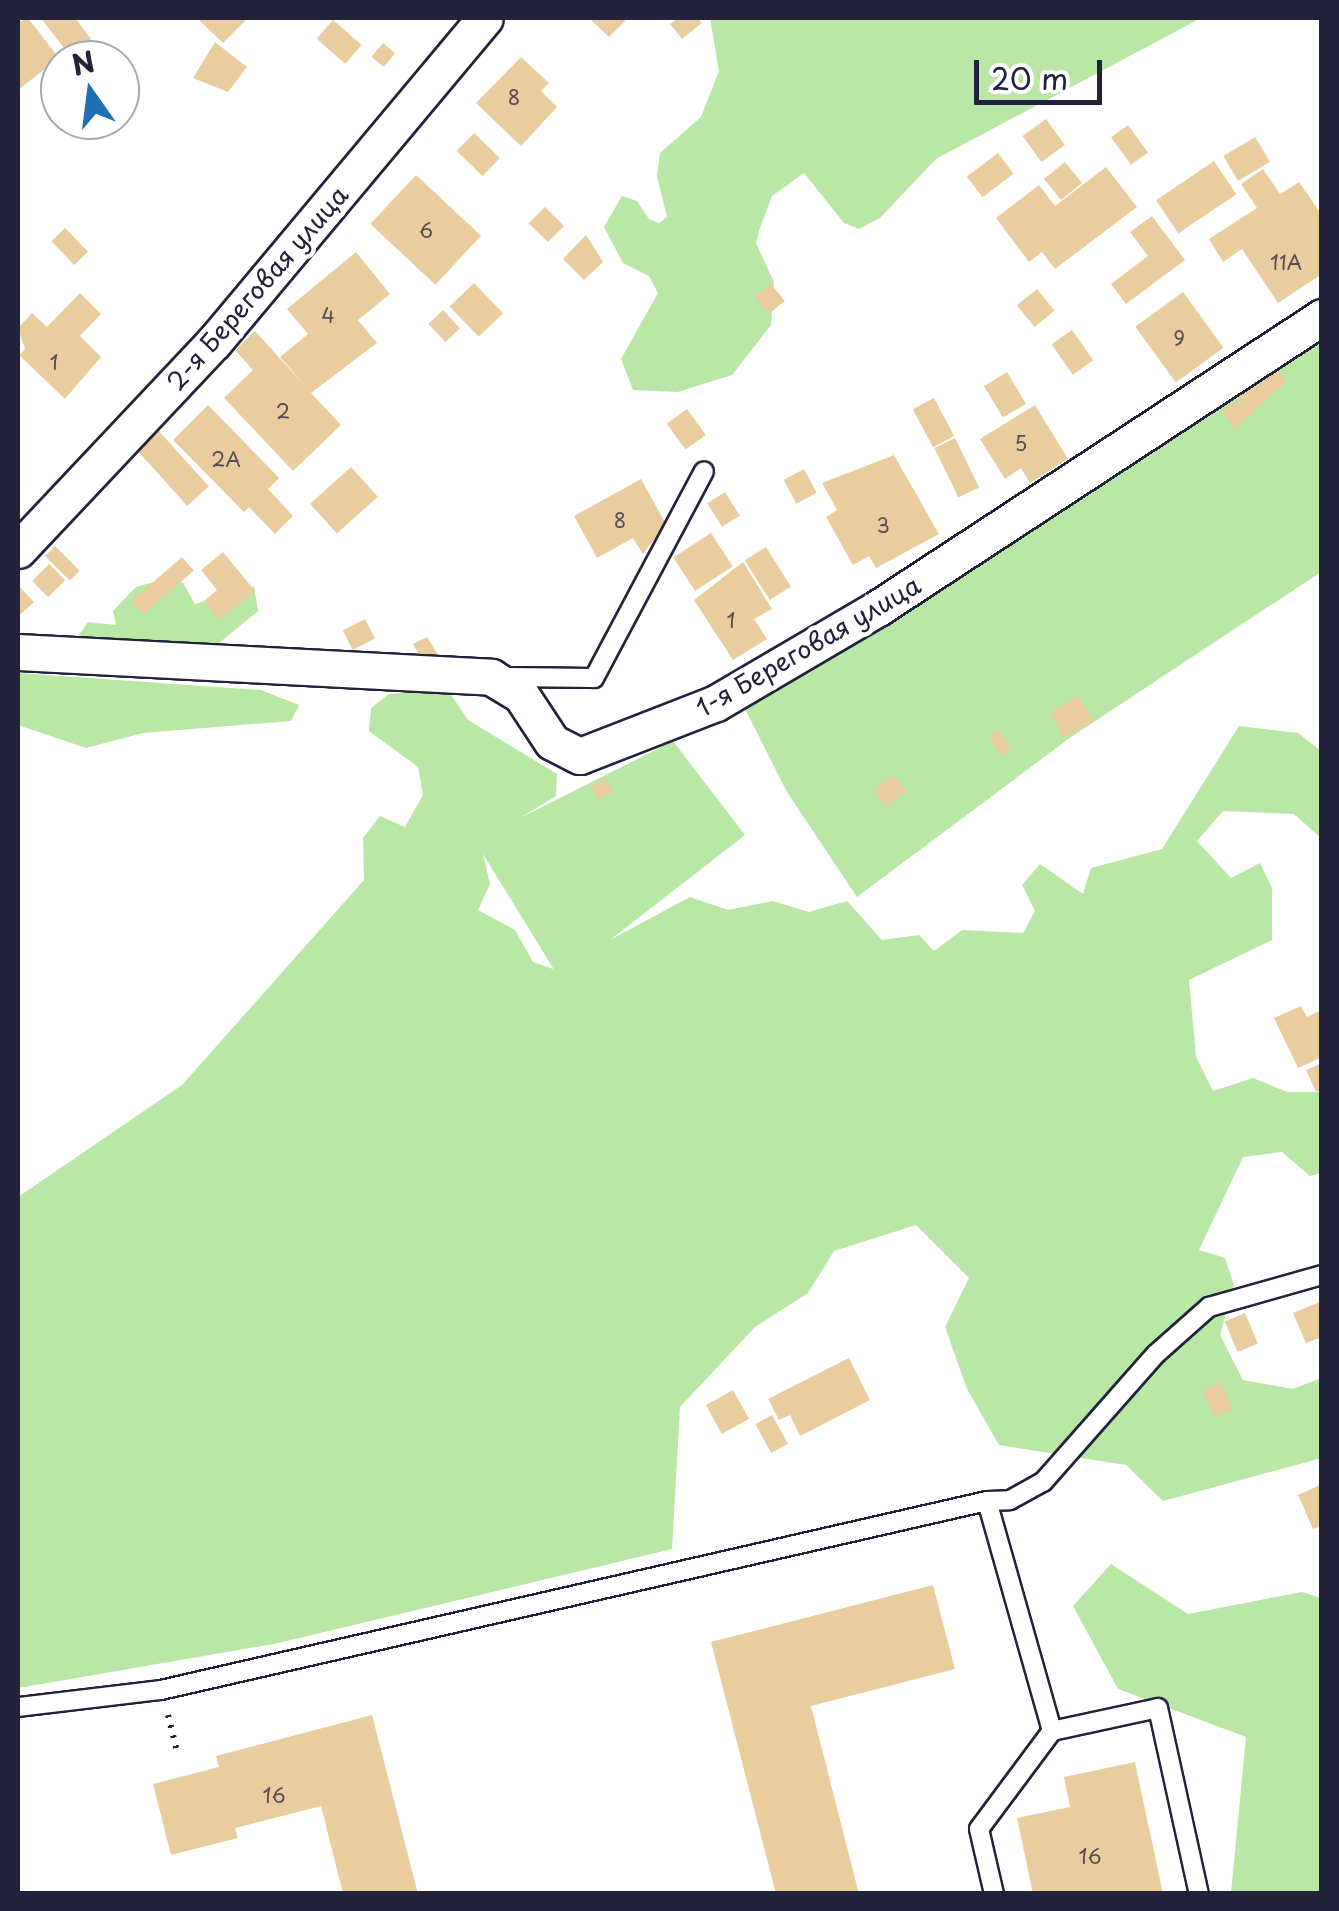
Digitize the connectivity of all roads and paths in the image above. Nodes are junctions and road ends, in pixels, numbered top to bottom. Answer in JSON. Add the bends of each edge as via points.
{"nodes":[{"id":1,"x":485,"y":18,"type":"edge"},
{"id":2,"x":1322,"y":317,"type":"edge"},
{"id":3,"x":704,"y":472,"type":"dead end"},
{"id":4,"x":18,"y":550,"type":"edge"},
{"id":5,"x":18,"y":652,"type":"edge"},
{"id":6,"x":491,"y":677,"type":"junction"},
{"id":7,"x":1322,"y":1275,"type":"edge"},
{"id":8,"x":986,"y":1501,"type":"junction"},
{"id":9,"x":18,"y":1707,"type":"edge"},
{"id":10,"x":1052,"y":1731,"type":"junction"},
{"id":11,"x":994,"y":1894,"type":"edge"},
{"id":12,"x":1199,"y":1894,"type":"edge"}],
"edges":[{"from":1,"to":4,"type":"street","name":"2-я Береговая улица","via":[[214,342]]},
{"from":2,"to":6,"type":"street","name":"1-я Береговая улица","via":[[1001,533],[716,704],[580,756],[552,742],[520,696]]},
{"from":3,"to":6,"type":"lane","via":[[594,678]]},
{"from":5,"to":6,"type":"street"},
{"from":7,"to":8,"type":"lane","via":[[1209,1307],[1156,1354],[1044,1482],[1010,1500]]},
{"from":8,"to":9,"type":"lane","via":[[161,1690]]},
{"from":8,"to":10,"type":"lane"},
{"from":10,"to":11,"type":"lane","via":[[980,1829]]},
{"from":10,"to":12,"type":"lane","via":[[1158,1708]]}]}
